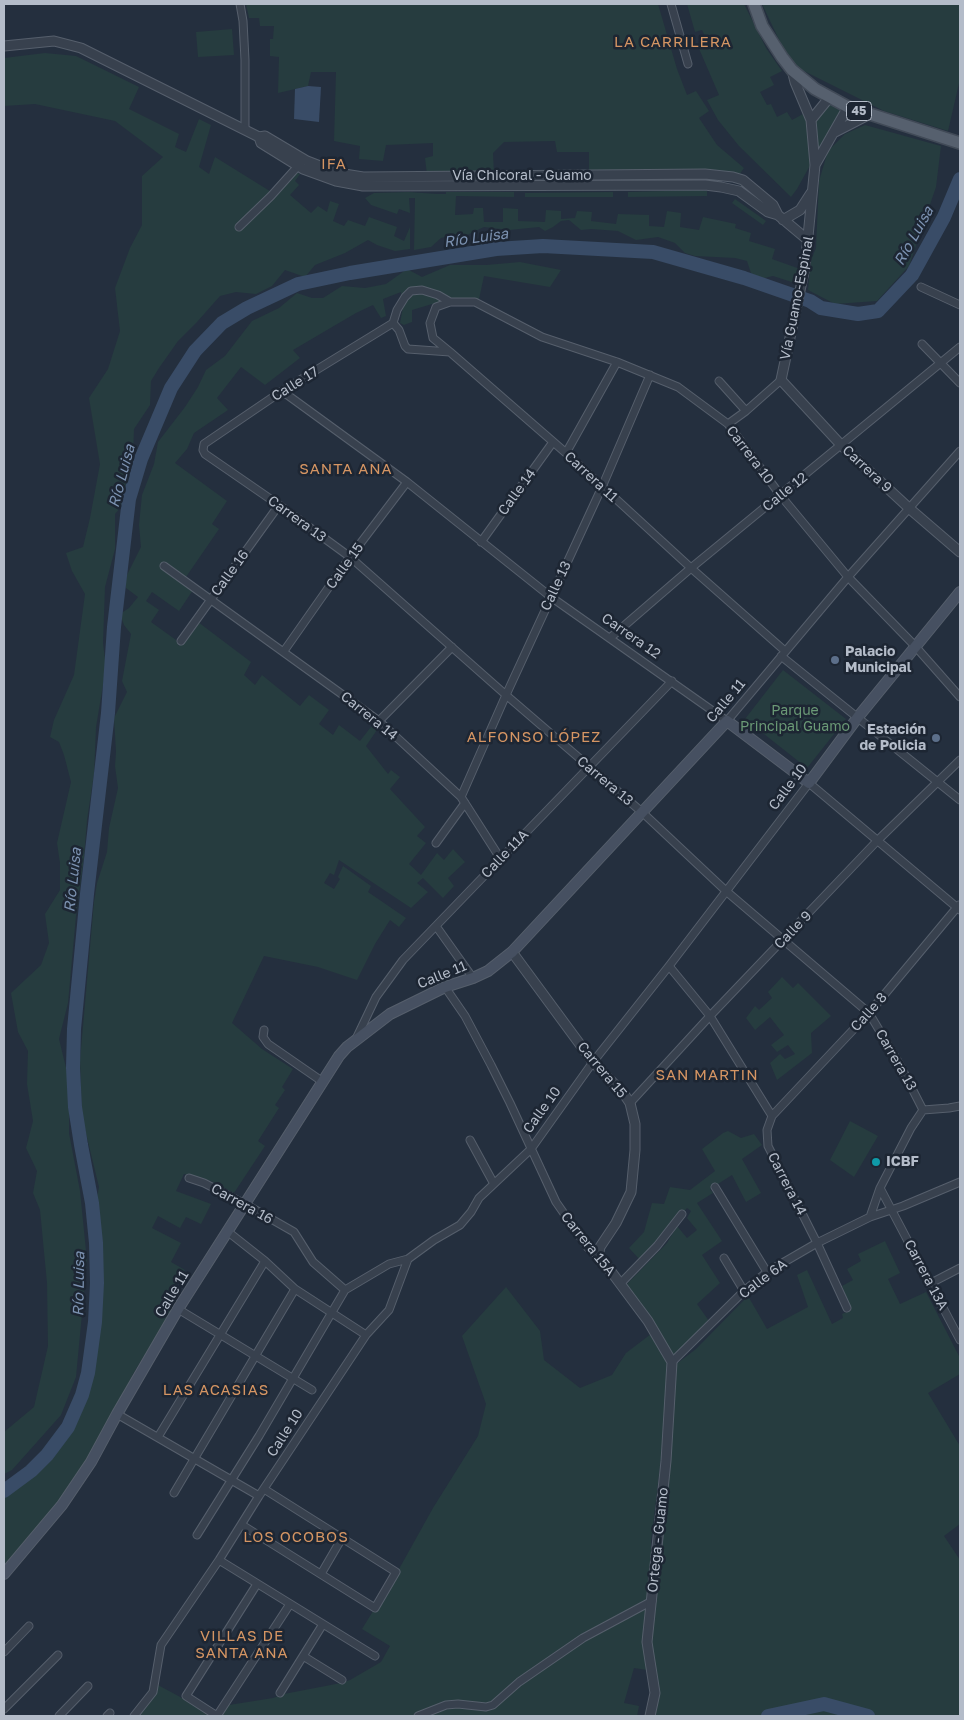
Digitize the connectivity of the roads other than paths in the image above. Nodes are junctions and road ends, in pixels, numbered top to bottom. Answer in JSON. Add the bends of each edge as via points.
{"nodes":[{"id":1,"x":240,"y":4,"type":"edge"},
{"id":2,"x":671,"y":4,"type":"edge"},
{"id":3,"x":754,"y":4,"type":"edge"},
{"id":4,"x":4,"y":46,"type":"edge"},
{"id":5,"x":688,"y":64,"type":"dead end"},
{"id":6,"x":792,"y":70,"type":"junction"},
{"id":7,"x":829,"y":98,"type":"junction"},
{"id":8,"x":848,"y":107,"type":"junction"},
{"id":9,"x":870,"y":114,"type":"junction"},
{"id":10,"x":811,"y":120,"type":"junction"},
{"id":11,"x":245,"y":130,"type":"junction"},
{"id":12,"x":835,"y":132,"type":"junction"},
{"id":13,"x":960,"y":143,"type":"edge"},
{"id":14,"x":303,"y":165,"type":"junction"},
{"id":15,"x":815,"y":165,"type":"junction"},
{"id":16,"x":614,"y":175,"type":"junction"},
{"id":17,"x":516,"y":180,"type":"junction"},
{"id":18,"x":614,"y":185,"type":"junction"},
{"id":19,"x":812,"y":189,"type":"junction"},
{"id":20,"x":780,"y":217,"type":"junction"},
{"id":21,"x":239,"y":227,"type":"dead end"},
{"id":22,"x":809,"y":241,"type":"junction"},
{"id":23,"x":921,"y":287,"type":"dead end"},
{"id":24,"x":450,"y":302,"type":"junction"},
{"id":25,"x":960,"y":306,"type":"edge"},
{"id":26,"x":393,"y":323,"type":"junction"},
{"id":27,"x":922,"y":344,"type":"dead end"},
{"id":28,"x":960,"y":347,"type":"edge"},
{"id":29,"x":450,"y":352,"type":"junction"},
{"id":30,"x":617,"y":362,"type":"junction"},
{"id":31,"x":941,"y":364,"type":"junction"},
{"id":32,"x":650,"y":374,"type":"junction"},
{"id":33,"x":782,"y":380,"type":"junction"},
{"id":34,"x":719,"y":381,"type":"dead end"},
{"id":35,"x":960,"y":383,"type":"edge"},
{"id":36,"x":282,"y":391,"type":"junction"},
{"id":37,"x":746,"y":411,"type":"junction"},
{"id":38,"x":728,"y":424,"type":"junction"},
{"id":39,"x":554,"y":442,"type":"junction"},
{"id":40,"x":842,"y":446,"type":"junction"},
{"id":41,"x":202,"y":450,"type":"joint"},
{"id":42,"x":960,"y":451,"type":"edge"},
{"id":43,"x":566,"y":453,"type":"junction"},
{"id":44,"x":407,"y":482,"type":"junction"},
{"id":45,"x":602,"y":487,"type":"junction"},
{"id":46,"x":780,"y":496,"type":"junction"},
{"id":47,"x":279,"y":505,"type":"junction"},
{"id":48,"x":910,"y":508,"type":"junction"},
{"id":49,"x":481,"y":542,"type":"junction"},
{"id":50,"x":960,"y":552,"type":"edge"},
{"id":51,"x":350,"y":558,"type":"junction"},
{"id":52,"x":164,"y":566,"type":"dead end"},
{"id":53,"x":691,"y":568,"type":"junction"},
{"id":54,"x":848,"y":577,"type":"junction"},
{"id":55,"x":960,"y":592,"type":"edge"},
{"id":56,"x":551,"y":597,"type":"junction"},
{"id":57,"x":212,"y":599,"type":"junction"},
{"id":58,"x":610,"y":638,"type":"junction"},
{"id":59,"x":181,"y":641,"type":"dead end"},
{"id":60,"x":915,"y":646,"type":"junction"},
{"id":61,"x":452,"y":647,"type":"junction"},
{"id":62,"x":284,"y":651,"type":"junction"},
{"id":63,"x":783,"y":654,"type":"junction"},
{"id":64,"x":672,"y":681,"type":"junction"},
{"id":65,"x":506,"y":695,"type":"junction"},
{"id":66,"x":960,"y":697,"type":"edge"},
{"id":67,"x":858,"y":717,"type":"junction"},
{"id":68,"x":379,"y":721,"type":"junction"},
{"id":69,"x":727,"y":721,"type":"junction"},
{"id":70,"x":960,"y":760,"type":"edge"},
{"id":71,"x":589,"y":768,"type":"junction"},
{"id":72,"x":939,"y":782,"type":"junction"},
{"id":73,"x":809,"y":783,"type":"junction"},
{"id":74,"x":463,"y":800,"type":"junction"},
{"id":75,"x":960,"y":800,"type":"edge"},
{"id":76,"x":642,"y":813,"type":"junction"},
{"id":77,"x":877,"y":841,"type":"junction"},
{"id":78,"x":436,"y":843,"type":"dead end"},
{"id":79,"x":500,"y":858,"type":"junction"},
{"id":80,"x":726,"y":891,"type":"junction"},
{"id":81,"x":959,"y":907,"type":"edge"},
{"id":82,"x":436,"y":926,"type":"junction"},
{"id":83,"x":785,"y":939,"type":"junction"},
{"id":84,"x":512,"y":952,"type":"junction"},
{"id":85,"x":669,"y":966,"type":"junction"},
{"id":86,"x":473,"y":978,"type":"junction"},
{"id":87,"x":445,"y":987,"type":"junction"},
{"id":88,"x":869,"y":1013,"type":"junction"},
{"id":89,"x":710,"y":1016,"type":"junction"},
{"id":90,"x":264,"y":1030,"type":"dead end"},
{"id":91,"x":355,"y":1040,"type":"junction"},
{"id":92,"x":593,"y":1062,"type":"junction"},
{"id":93,"x":323,"y":1082,"type":"junction"},
{"id":94,"x":630,"y":1103,"type":"junction"},
{"id":95,"x":960,"y":1106,"type":"edge"},
{"id":96,"x":923,"y":1110,"type":"junction"},
{"id":97,"x":772,"y":1116,"type":"junction"},
{"id":98,"x":470,"y":1140,"type":"dead end"},
{"id":99,"x":531,"y":1149,"type":"junction"},
{"id":100,"x":189,"y":1178,"type":"dead end"},
{"id":101,"x":960,"y":1182,"type":"edge"},
{"id":102,"x":494,"y":1184,"type":"junction"},
{"id":103,"x":715,"y":1187,"type":"dead end"},
{"id":104,"x":880,"y":1188,"type":"junction"},
{"id":105,"x":244,"y":1204,"type":"junction"},
{"id":106,"x":892,"y":1209,"type":"junction"},
{"id":107,"x":682,"y":1214,"type":"dead end"},
{"id":108,"x":870,"y":1217,"type":"junction"},
{"id":109,"x":227,"y":1231,"type":"junction"},
{"id":110,"x":817,"y":1243,"type":"junction"},
{"id":111,"x":601,"y":1258,"type":"junction"},
{"id":112,"x":724,"y":1258,"type":"dead end"},
{"id":113,"x":408,"y":1259,"type":"junction"},
{"id":114,"x":265,"y":1261,"type":"junction"},
{"id":115,"x":960,"y":1268,"type":"edge"},
{"id":116,"x":767,"y":1272,"type":"junction"},
{"id":117,"x":931,"y":1283,"type":"junction"},
{"id":118,"x":620,"y":1284,"type":"junction"},
{"id":119,"x":295,"y":1289,"type":"junction"},
{"id":120,"x":345,"y":1290,"type":"junction"},
{"id":121,"x":744,"y":1290,"type":"junction"},
{"id":122,"x":847,"y":1308,"type":"dead end"},
{"id":123,"x":178,"y":1309,"type":"junction"},
{"id":124,"x":332,"y":1312,"type":"junction"},
{"id":125,"x":220,"y":1335,"type":"junction"},
{"id":126,"x":366,"y":1335,"type":"junction"},
{"id":127,"x":960,"y":1340,"type":"edge"},
{"id":128,"x":256,"y":1356,"type":"junction"},
{"id":129,"x":672,"y":1362,"type":"junction"},
{"id":130,"x":293,"y":1378,"type":"junction"},
{"id":131,"x":312,"y":1390,"type":"dead end"},
{"id":132,"x":116,"y":1414,"type":"junction"},
{"id":133,"x":158,"y":1437,"type":"junction"},
{"id":134,"x":194,"y":1458,"type":"junction"},
{"id":135,"x":231,"y":1479,"type":"junction"},
{"id":136,"x":264,"y":1488,"type":"junction"},
{"id":137,"x":174,"y":1494,"type":"dead end"},
{"id":138,"x":259,"y":1496,"type":"junction"},
{"id":139,"x":242,"y":1525,"type":"junction"},
{"id":140,"x":197,"y":1535,"type":"dead end"},
{"id":141,"x":342,"y":1538,"type":"junction"},
{"id":142,"x":219,"y":1560,"type":"junction"},
{"id":143,"x":4,"y":1574,"type":"edge"},
{"id":144,"x":321,"y":1574,"type":"junction"},
{"id":145,"x":257,"y":1584,"type":"junction"},
{"id":146,"x":652,"y":1601,"type":"junction"},
{"id":147,"x":290,"y":1604,"type":"junction"},
{"id":148,"x":323,"y":1624,"type":"junction"},
{"id":149,"x":29,"y":1626,"type":"dead end"},
{"id":150,"x":4,"y":1652,"type":"edge"},
{"id":151,"x":58,"y":1655,"type":"dead end"},
{"id":152,"x":303,"y":1656,"type":"junction"},
{"id":153,"x":375,"y":1656,"type":"dead end"},
{"id":154,"x":342,"y":1680,"type":"dead end"},
{"id":155,"x":88,"y":1686,"type":"dead end"},
{"id":156,"x":280,"y":1693,"type":"dead end"},
{"id":157,"x":4,"y":1709,"type":"edge"},
{"id":158,"x":59,"y":1716,"type":"edge"},
{"id":159,"x":134,"y":1716,"type":"edge"},
{"id":160,"x":418,"y":1716,"type":"edge"},
{"id":161,"x":650,"y":1716,"type":"edge"}],
"edges":[{"from":1,"to":11,"type":"street"},
{"from":2,"to":5,"type":"street"},
{"from":3,"to":6,"type":"main road","number":"45","via":[[770,40]]},
{"from":4,"to":11,"type":"street","name":"Vía Chicoral - Guamo","via":[[54,42],[81,48]]},
{"from":6,"to":7,"type":"main road","number":"45"},
{"from":6,"to":10,"type":"street","name":"Vía Guamo-Espinal"},
{"from":7,"to":8,"type":"main road","number":"45"},
{"from":7,"to":10,"type":"street"},
{"from":8,"to":9,"type":"main road","number":"45"},
{"from":8,"to":12,"type":"street"},
{"from":9,"to":12,"type":"street"},
{"from":9,"to":13,"type":"main road","number":"45"},
{"from":10,"to":15,"type":"street","name":"Vía Guamo-Espinal"},
{"from":11,"to":14,"type":"street","name":"Vía Chicoral - Guamo","via":[[259,137],[261,143]]},
{"from":12,"to":15,"type":"street"},
{"from":14,"to":17,"type":"street","name":"Vía Chicoral - Guamo","via":[[336,181],[363,186],[385,181]]},
{"from":14,"to":21,"type":"street"},
{"from":15,"to":19,"type":"street","name":"Vía Guamo-Espinal"},
{"from":16,"to":17,"type":"street","name":"Vía Chicoral - Guamo"},
{"from":16,"to":18,"type":"street"},
{"from":16,"to":20,"type":"street","name":"Vía Chicoral - Guamo","via":[[705,174],[733,177],[743,180],[773,204]]},
{"from":17,"to":18,"type":"street","name":"Vía Chicoral - Guamo"},
{"from":18,"to":20,"type":"street","name":"Vía Chicoral - Guamo","via":[[721,187],[739,191]]},
{"from":19,"to":20,"type":"street","via":[[804,205],[791,216]]},
{"from":19,"to":22,"type":"street","name":"Vía Guamo-Espinal"},
{"from":20,"to":22,"type":"street","name":"Vía Chicoral - Guamo"},
{"from":22,"to":33,"type":"street","name":"Vía Guamo-Espinal"},
{"from":23,"to":25,"type":"street"},
{"from":24,"to":26,"type":"street","via":[[422,290],[411,291],[397,310]]},
{"from":24,"to":29,"type":"street","name":"Carrera 11","via":[[436,307],[430,323],[433,338]]},
{"from":24,"to":30,"type":"street","name":"Carrera 10","via":[[474,302],[542,337]]},
{"from":26,"to":29,"type":"street","via":[[408,348]]},
{"from":26,"to":36,"type":"street","name":"Calle 17"},
{"from":27,"to":31,"type":"street"},
{"from":28,"to":31,"type":"street","name":"Calle 12"},
{"from":29,"to":39,"type":"street","name":"Carrera 11"},
{"from":30,"to":32,"type":"street","name":"Carrera 10"},
{"from":30,"to":43,"type":"street"},
{"from":31,"to":35,"type":"street"},
{"from":31,"to":40,"type":"street","name":"Calle 12"},
{"from":32,"to":38,"type":"street","name":"Carrera 10","via":[[678,387]]},
{"from":32,"to":45,"type":"street","name":"Calle 13"},
{"from":33,"to":37,"type":"street"},
{"from":33,"to":40,"type":"street","name":"Carrera 9"},
{"from":34,"to":37,"type":"street"},
{"from":36,"to":41,"type":"street","name":"Calle 17","via":[[204,444]]},
{"from":36,"to":44,"type":"street","name":"Carrera 12"},
{"from":37,"to":38,"type":"street"},
{"from":38,"to":46,"type":"street","name":"Carrera 10"},
{"from":39,"to":43,"type":"street","name":"Carrera 11"},
{"from":39,"to":49,"type":"street","name":"Calle 14"},
{"from":40,"to":46,"type":"street","name":"Calle 12"},
{"from":40,"to":48,"type":"street","name":"Carrera 9"},
{"from":41,"to":47,"type":"street","name":"Carrera 13"},
{"from":42,"to":48,"type":"street","name":"Calle 11"},
{"from":43,"to":45,"type":"street","name":"Carrera 11"},
{"from":44,"to":49,"type":"street","name":"Carrera 12"},
{"from":44,"to":51,"type":"street","name":"Calle 15"},
{"from":45,"to":53,"type":"street","name":"Carrera 11"},
{"from":45,"to":56,"type":"street","name":"Calle 13"},
{"from":46,"to":53,"type":"street","name":"Calle 12"},
{"from":46,"to":54,"type":"street","name":"Carrera 10"},
{"from":47,"to":51,"type":"street","name":"Carrera 13"},
{"from":47,"to":57,"type":"street","name":"Calle 16"},
{"from":48,"to":50,"type":"street","name":"Carrera 9"},
{"from":48,"to":54,"type":"street","name":"Calle 11"},
{"from":49,"to":56,"type":"street","name":"Carrera 12"},
{"from":51,"to":61,"type":"street","name":"Carrera 13"},
{"from":51,"to":62,"type":"street","name":"Calle 15"},
{"from":52,"to":57,"type":"street"},
{"from":53,"to":58,"type":"street","name":"Calle 12"},
{"from":53,"to":63,"type":"street","name":"Carrera 11"},
{"from":54,"to":60,"type":"street","name":"Carrera 10"},
{"from":54,"to":63,"type":"street","name":"Calle 11"},
{"from":55,"to":60,"type":"main road","name":"Calle 10"},
{"from":56,"to":58,"type":"street","name":"Carrera 12"},
{"from":56,"to":65,"type":"street","name":"Calle 13"},
{"from":57,"to":59,"type":"street","name":"Calle 16"},
{"from":57,"to":62,"type":"street","name":"Carrera 14"},
{"from":58,"to":64,"type":"street","name":"Carrera 12"},
{"from":60,"to":66,"type":"street","name":"Carrera 10"},
{"from":60,"to":67,"type":"main road","name":"Calle 10"},
{"from":61,"to":65,"type":"street","name":"Carrera 13"},
{"from":61,"to":68,"type":"street"},
{"from":62,"to":68,"type":"street","name":"Carrera 14"},
{"from":63,"to":67,"type":"street","name":"Carrera 11","via":[[810,682]]},
{"from":63,"to":69,"type":"street","name":"Calle 11"},
{"from":64,"to":69,"type":"street","name":"Carrera 12"},
{"from":64,"to":71,"type":"street","name":"Calle 11A"},
{"from":65,"to":71,"type":"street","name":"Carrera 13"},
{"from":65,"to":74,"type":"street","name":"Calle 13"},
{"from":67,"to":72,"type":"street","name":"Carrera 11"},
{"from":67,"to":73,"type":"main road","name":"Calle 10"},
{"from":68,"to":74,"type":"street","name":"Carrera 14"},
{"from":69,"to":73,"type":"main road","name":"Carrera 12"},
{"from":69,"to":76,"type":"main road","name":"Calle 11"},
{"from":70,"to":72,"type":"street","name":"Calle 9"},
{"from":71,"to":76,"type":"street","name":"Carrera 13"},
{"from":71,"to":79,"type":"street","name":"Calle 11A"},
{"from":72,"to":75,"type":"street","name":"Carrera 11"},
{"from":72,"to":77,"type":"street","name":"Calle 9"},
{"from":73,"to":77,"type":"street","name":"Carrera 12"},
{"from":73,"to":80,"type":"street","name":"Calle 10"},
{"from":74,"to":78,"type":"street","name":"Calle 13"},
{"from":74,"to":79,"type":"street","name":"Carrera 14"},
{"from":76,"to":80,"type":"street","name":"Carrera 13"},
{"from":76,"to":84,"type":"main road","name":"Calle 11"},
{"from":77,"to":81,"type":"street","name":"Carrera 12"},
{"from":77,"to":83,"type":"street","name":"Calle 9"},
{"from":79,"to":82,"type":"street","name":"Calle 11A"},
{"from":80,"to":83,"type":"street","name":"Carrera 13"},
{"from":80,"to":85,"type":"street","name":"Calle 10"},
{"from":81,"to":88,"type":"street","name":"Calle 8"},
{"from":82,"to":86,"type":"street"},
{"from":82,"to":91,"type":"street","name":"Calle 11A","via":[[389,977]]},
{"from":83,"to":88,"type":"street","name":"Carrera 13"},
{"from":83,"to":89,"type":"street","name":"Calle 9"},
{"from":84,"to":86,"type":"main road","name":"Calle 11"},
{"from":84,"to":92,"type":"street","name":"Carrera 15"},
{"from":85,"to":89,"type":"street"},
{"from":85,"to":92,"type":"street","name":"Calle 10"},
{"from":86,"to":87,"type":"main road","name":"Calle 11"},
{"from":87,"to":91,"type":"main road","name":"Calle 11","via":[[390,1014]]},
{"from":87,"to":99,"type":"street","name":"Carrera 15A","via":[[492,1065]]},
{"from":88,"to":96,"type":"street","name":"Carrera 13"},
{"from":88,"to":97,"type":"street","name":"Calle 8"},
{"from":89,"to":94,"type":"street","name":"Calle 9"},
{"from":89,"to":97,"type":"street"},
{"from":90,"to":93,"type":"street","via":[[263,1037],[268,1044]]},
{"from":91,"to":93,"type":"main road","name":"Calle 11"},
{"from":92,"to":94,"type":"street","name":"Carrera 15"},
{"from":92,"to":99,"type":"street","name":"Calle 10"},
{"from":93,"to":105,"type":"main road","name":"Calle 11"},
{"from":94,"to":111,"type":"street","name":"Carrera 15","via":[[635,1124],[631,1192],[600,1247]]},
{"from":95,"to":96,"type":"street"},
{"from":96,"to":104,"type":"street"},
{"from":97,"to":110,"type":"street","name":"Carrera 14","via":[[766,1130],[768,1146]]},
{"from":98,"to":102,"type":"street"},
{"from":99,"to":102,"type":"street","name":"Calle 10"},
{"from":99,"to":111,"type":"street","name":"Carrera 15A","via":[[556,1202],[588,1248]]},
{"from":100,"to":105,"type":"street","name":"Carrera 16"},
{"from":101,"to":106,"type":"street","name":"Calle 6A"},
{"from":102,"to":113,"type":"street","name":"Calle 10","via":[[460,1224]]},
{"from":103,"to":116,"type":"street"},
{"from":104,"to":106,"type":"street","name":"Carrera 13A"},
{"from":104,"to":108,"type":"street"},
{"from":105,"to":109,"type":"main road","name":"Calle 11"},
{"from":105,"to":120,"type":"street","name":"Carrera 16","via":[[294,1232],[313,1262]]},
{"from":106,"to":108,"type":"street","name":"Calle 6A"},
{"from":106,"to":117,"type":"street","name":"Carrera 13A"},
{"from":107,"to":118,"type":"street","via":[[658,1246]]},
{"from":108,"to":110,"type":"street","name":"Calle 6A"},
{"from":109,"to":114,"type":"street"},
{"from":109,"to":123,"type":"main road","name":"Calle 11"},
{"from":110,"to":116,"type":"street","name":"Calle 6A"},
{"from":110,"to":122,"type":"street","name":"Carrera 14"},
{"from":111,"to":118,"type":"street","name":"Carrera 15A"},
{"from":112,"to":121,"type":"street"},
{"from":113,"to":120,"type":"street","via":[[389,1264]]},
{"from":113,"to":126,"type":"street","name":"Calle 10","via":[[389,1310]]},
{"from":114,"to":119,"type":"street"},
{"from":114,"to":125,"type":"street"},
{"from":115,"to":117,"type":"street"},
{"from":116,"to":121,"type":"street","name":"Calle 6A"},
{"from":117,"to":127,"type":"street","name":"Carrera 13A"},
{"from":118,"to":129,"type":"street","name":"Carrera 15A","via":[[648,1321]]},
{"from":119,"to":124,"type":"street"},
{"from":119,"to":128,"type":"street"},
{"from":120,"to":124,"type":"street"},
{"from":121,"to":129,"type":"street","name":"Calle 6A"},
{"from":123,"to":125,"type":"street"},
{"from":123,"to":132,"type":"main road","name":"Calle 11"},
{"from":124,"to":126,"type":"street"},
{"from":124,"to":130,"type":"street"},
{"from":125,"to":128,"type":"street"},
{"from":125,"to":133,"type":"street"},
{"from":126,"to":136,"type":"street","name":"Calle 10"},
{"from":128,"to":130,"type":"street"},
{"from":128,"to":134,"type":"street"},
{"from":129,"to":146,"type":"street","name":"Ortega - Guamo"},
{"from":130,"to":131,"type":"street"},
{"from":130,"to":135,"type":"street"},
{"from":132,"to":133,"type":"street"},
{"from":132,"to":143,"type":"main road","name":"Calle 11","via":[[91,1462],[62,1505]]},
{"from":133,"to":134,"type":"street"},
{"from":134,"to":135,"type":"street"},
{"from":134,"to":137,"type":"street"},
{"from":135,"to":138,"type":"street"},
{"from":135,"to":140,"type":"street"},
{"from":136,"to":138,"type":"street","name":"Calle 10"},
{"from":136,"to":141,"type":"street"},
{"from":138,"to":139,"type":"street","name":"Calle 10"},
{"from":139,"to":142,"type":"street","name":"Calle 10"},
{"from":139,"to":144,"type":"street"},
{"from":141,"to":144,"type":"street"},
{"from":141,"to":144,"type":"street","via":[[396,1572],[375,1608]]},
{"from":142,"to":145,"type":"street"},
{"from":142,"to":159,"type":"street","name":"Calle 10","via":[[161,1645],[153,1692]]},
{"from":145,"to":147,"type":"street"},
{"from":145,"to":147,"type":"street","via":[[186,1696],[217,1716]]},
{"from":146,"to":160,"type":"street","via":[[583,1638],[519,1682],[493,1705],[446,1705]]},
{"from":146,"to":161,"type":"street","name":"Ortega - Guamo","via":[[647,1642],[655,1693]]},
{"from":147,"to":148,"type":"street"},
{"from":148,"to":152,"type":"street"},
{"from":148,"to":153,"type":"street"},
{"from":149,"to":150,"type":"street"},
{"from":151,"to":157,"type":"street"},
{"from":152,"to":154,"type":"street"},
{"from":152,"to":156,"type":"street"},
{"from":155,"to":158,"type":"street"}]}
